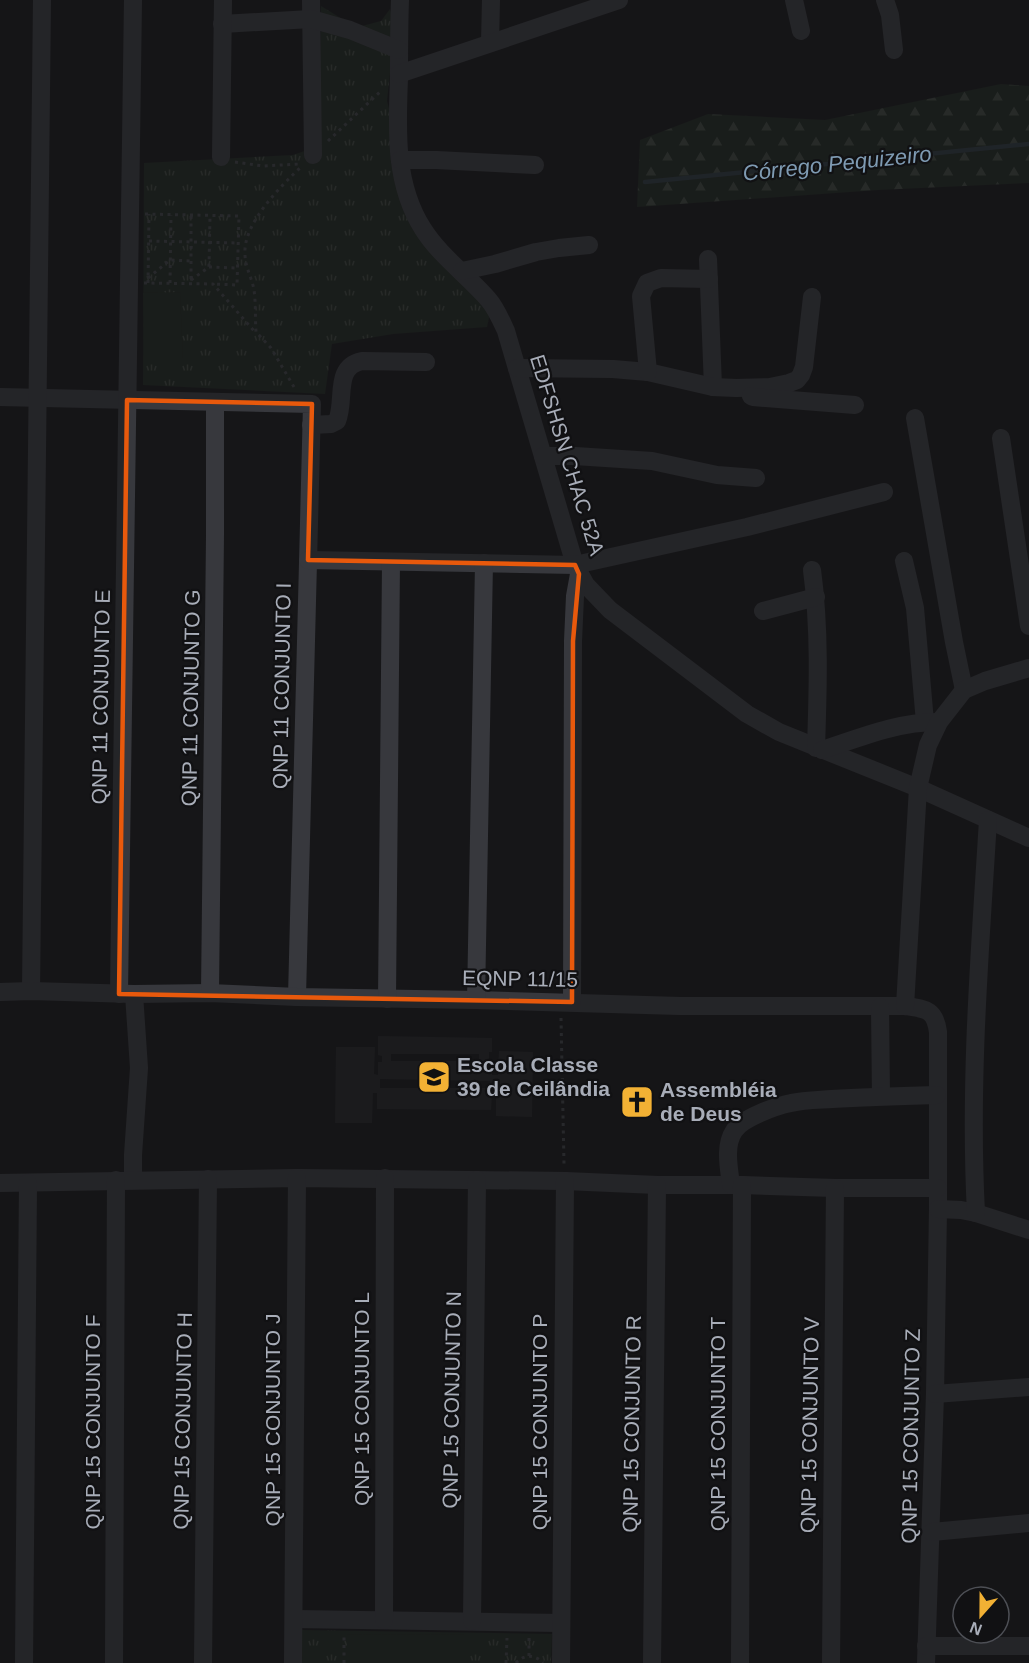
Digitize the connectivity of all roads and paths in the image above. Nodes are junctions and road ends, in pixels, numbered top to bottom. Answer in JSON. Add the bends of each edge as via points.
{"nodes":[{"id":1,"x":42,"y":0,"type":"edge"},
{"id":2,"x":133,"y":0,"type":"edge"},
{"id":3,"x":223,"y":0,"type":"edge"},
{"id":4,"x":311,"y":0,"type":"edge"},
{"id":5,"x":400,"y":0,"type":"edge"},
{"id":6,"x":491,"y":0,"type":"edge"},
{"id":7,"x":618,"y":0,"type":"edge"},
{"id":8,"x":794,"y":0,"type":"edge"},
{"id":9,"x":885,"y":0,"type":"edge"},
{"id":10,"x":580,"y":6,"type":"edge"},
{"id":11,"x":311,"y":19,"type":"junction"},
{"id":12,"x":222,"y":24,"type":"junction"},
{"id":13,"x":801,"y":32,"type":"dead end"},
{"id":14,"x":490,"y":43,"type":"junction"},
{"id":15,"x":399,"y":50,"type":"junction"},
{"id":16,"x":894,"y":50,"type":"dead end"},
{"id":17,"x":399,"y":74,"type":"junction"},
{"id":18,"x":313,"y":155,"type":"joint"},
{"id":19,"x":221,"y":157,"type":"joint"},
{"id":20,"x":400,"y":160,"type":"junction"},
{"id":21,"x":536,"y":165,"type":"dead end"},
{"id":22,"x":144,"y":214,"type":"dead end"},
{"id":23,"x":149,"y":214,"type":"junction"},
{"id":24,"x":171,"y":215,"type":"junction"},
{"id":25,"x":191,"y":215,"type":"junction"},
{"id":26,"x":210,"y":216,"type":"junction"},
{"id":27,"x":149,"y":241,"type":"junction"},
{"id":28,"x":171,"y":242,"type":"junction"},
{"id":29,"x":191,"y":242,"type":"junction"},
{"id":30,"x":210,"y":242,"type":"junction"},
{"id":31,"x":238,"y":243,"type":"junction"},
{"id":32,"x":589,"y":246,"type":"dead end"},
{"id":33,"x":708,"y":259,"type":"dead end"},
{"id":34,"x":170,"y":260,"type":"junction"},
{"id":35,"x":191,"y":261,"type":"junction"},
{"id":36,"x":209,"y":267,"type":"junction"},
{"id":37,"x":238,"y":268,"type":"junction"},
{"id":38,"x":462,"y":271,"type":"junction"},
{"id":39,"x":148,"y":278,"type":"junction"},
{"id":40,"x":709,"y":279,"type":"junction"},
{"id":41,"x":190,"y":282,"type":"junction"},
{"id":42,"x":170,"y":283,"type":"junction"},
{"id":43,"x":213,"y":284,"type":"junction"},
{"id":44,"x":812,"y":297,"type":"dead end"},
{"id":45,"x":256,"y":332,"type":"junction"},
{"id":46,"x":426,"y":362,"type":"dead end"},
{"id":47,"x":517,"y":368,"type":"junction"},
{"id":48,"x":648,"y":372,"type":"junction"},
{"id":49,"x":713,"y":387,"type":"junction"},
{"id":50,"x":736,"y":388,"type":"junction"},
{"id":51,"x":0,"y":398,"type":"edge"},
{"id":52,"x":38,"y":398,"type":"junction"},
{"id":53,"x":127,"y":400,"type":"junction"},
{"id":54,"x":215,"y":402,"type":"junction"},
{"id":55,"x":289,"y":404,"type":"junction"},
{"id":56,"x":855,"y":405,"type":"dead end"},
{"id":57,"x":915,"y":418,"type":"dead end"},
{"id":58,"x":311,"y":425,"type":"junction"},
{"id":59,"x":1001,"y":438,"type":"dead end"},
{"id":60,"x":543,"y":456,"type":"junction"},
{"id":61,"x":756,"y":478,"type":"dead end"},
{"id":62,"x":884,"y":492,"type":"dead end"},
{"id":63,"x":308,"y":560,"type":"junction"},
{"id":64,"x":904,"y":561,"type":"dead end"},
{"id":65,"x":391,"y":562,"type":"junction"},
{"id":66,"x":484,"y":563,"type":"junction"},
{"id":67,"x":577,"y":570,"type":"junction"},
{"id":68,"x":813,"y":570,"type":"dead end"},
{"id":69,"x":816,"y":597,"type":"junction"},
{"id":70,"x":763,"y":611,"type":"dead end"},
{"id":71,"x":1029,"y":626,"type":"edge"},
{"id":72,"x":1029,"y":668,"type":"edge"},
{"id":73,"x":964,"y":690,"type":"junction"},
{"id":74,"x":932,"y":722,"type":"junction"},
{"id":75,"x":819,"y":749,"type":"junction"},
{"id":76,"x":918,"y":788,"type":"junction"},
{"id":77,"x":988,"y":820,"type":"junction"},
{"id":78,"x":1029,"y":838,"type":"edge"},
{"id":79,"x":31,"y":991,"type":"junction"},
{"id":80,"x":0,"y":993,"type":"edge"},
{"id":81,"x":210,"y":993,"type":"junction"},
{"id":82,"x":126,"y":994,"type":"junction"},
{"id":83,"x":297,"y":997,"type":"junction"},
{"id":84,"x":387,"y":999,"type":"junction"},
{"id":85,"x":476,"y":1000,"type":"junction"},
{"id":86,"x":566,"y":1002,"type":"junction"},
{"id":87,"x":905,"y":1006,"type":"junction"},
{"id":88,"x":880,"y":1007,"type":"junction"},
{"id":89,"x":938,"y":1095,"type":"junction"},
{"id":90,"x":881,"y":1096,"type":"junction"},
{"id":91,"x":297,"y":1178,"type":"junction"},
{"id":92,"x":385,"y":1178,"type":"junction"},
{"id":93,"x":208,"y":1179,"type":"junction"},
{"id":94,"x":124,"y":1180,"type":"junction"},
{"id":95,"x":477,"y":1180,"type":"junction"},
{"id":96,"x":565,"y":1181,"type":"junction"},
{"id":97,"x":0,"y":1183,"type":"edge"},
{"id":98,"x":28,"y":1183,"type":"junction"},
{"id":99,"x":657,"y":1185,"type":"junction"},
{"id":100,"x":736,"y":1185,"type":"junction"},
{"id":101,"x":835,"y":1188,"type":"junction"},
{"id":102,"x":938,"y":1188,"type":"junction"},
{"id":103,"x":938,"y":1209,"type":"junction"},
{"id":104,"x":976,"y":1213,"type":"junction"},
{"id":105,"x":1029,"y":1230,"type":"edge"},
{"id":106,"x":1029,"y":1387,"type":"edge"},
{"id":107,"x":935,"y":1394,"type":"junction"},
{"id":108,"x":1029,"y":1522,"type":"edge"},
{"id":109,"x":932,"y":1532,"type":"junction"},
{"id":110,"x":294,"y":1619,"type":"junction"},
{"id":111,"x":384,"y":1620,"type":"junction"},
{"id":112,"x":472,"y":1621,"type":"junction"},
{"id":113,"x":561,"y":1623,"type":"junction"},
{"id":114,"x":344,"y":1631,"type":"dead end"},
{"id":115,"x":507,"y":1633,"type":"dead end"},
{"id":116,"x":529,"y":1633,"type":"dead end"},
{"id":117,"x":1029,"y":1646,"type":"edge"},
{"id":118,"x":926,"y":1654,"type":"edge"},
{"id":119,"x":529,"y":1656,"type":"junction"},
{"id":120,"x":24,"y":1663,"type":"edge"},
{"id":121,"x":114,"y":1663,"type":"edge"},
{"id":122,"x":203,"y":1663,"type":"edge"},
{"id":123,"x":293,"y":1663,"type":"edge"},
{"id":124,"x":344,"y":1663,"type":"edge"},
{"id":125,"x":505,"y":1663,"type":"edge"},
{"id":126,"x":516,"y":1663,"type":"edge"},
{"id":127,"x":543,"y":1663,"type":"edge"},
{"id":128,"x":561,"y":1663,"type":"edge"},
{"id":129,"x":652,"y":1663,"type":"edge"},
{"id":130,"x":740,"y":1663,"type":"edge"},
{"id":131,"x":831,"y":1663,"type":"edge"}],
"edges":[{"from":1,"to":52,"type":"street"},
{"from":2,"to":53,"type":"street","name":"QNP 11 CONJUNTO E"},
{"from":3,"to":12,"type":"street"},
{"from":4,"to":11,"type":"street"},
{"from":5,"to":15,"type":"street","name":"EDFSHSN CHAC 52A"},
{"from":6,"to":14,"type":"street"},
{"from":7,"to":10,"type":"street"},
{"from":8,"to":13,"type":"street"},
{"from":9,"to":16,"type":"street"},
{"from":10,"to":14,"type":"street"},
{"from":11,"to":12,"type":"street"},
{"from":11,"to":15,"type":"street"},
{"from":11,"to":18,"type":"street"},
{"from":12,"to":19,"type":"street"},
{"from":14,"to":17,"type":"street"},
{"from":15,"to":17,"type":"street","name":"EDFSHSN CHAC 52A"},
{"from":17,"to":18,"type":"path"},
{"from":17,"to":20,"type":"street","name":"EDFSHSN CHAC 52A"},
{"from":19,"to":45,"type":"path","via":[[263,166],[304,163],[249,230],[246,264],[254,290]]},
{"from":20,"to":21,"type":"street"},
{"from":20,"to":38,"type":"street","name":"EDFSHSN CHAC 52A","via":[[408,200],[422,228],[438,250]]},
{"from":22,"to":23,"type":"path"},
{"from":23,"to":24,"type":"path"},
{"from":23,"to":27,"type":"path"},
{"from":24,"to":25,"type":"path"},
{"from":24,"to":28,"type":"path"},
{"from":25,"to":26,"type":"path"},
{"from":25,"to":29,"type":"path"},
{"from":26,"to":30,"type":"path"},
{"from":26,"to":31,"type":"path","via":[[239,216]]},
{"from":27,"to":28,"type":"path"},
{"from":27,"to":39,"type":"path"},
{"from":28,"to":29,"type":"path"},
{"from":28,"to":34,"type":"path"},
{"from":29,"to":30,"type":"path"},
{"from":29,"to":35,"type":"path"},
{"from":30,"to":31,"type":"path"},
{"from":30,"to":36,"type":"path"},
{"from":31,"to":37,"type":"path"},
{"from":32,"to":38,"type":"street","via":[[536,252]]},
{"from":33,"to":40,"type":"street"},
{"from":34,"to":35,"type":"path"},
{"from":34,"to":39,"type":"path"},
{"from":34,"to":42,"type":"path"},
{"from":35,"to":41,"type":"path"},
{"from":36,"to":37,"type":"path"},
{"from":36,"to":41,"type":"path"},
{"from":37,"to":43,"type":"path","via":[[237,285]]},
{"from":38,"to":47,"type":"street","name":"EDFSHSN CHAC 52A","via":[[490,301],[506,331]]},
{"from":39,"to":42,"type":"path","via":[[146,283]]},
{"from":40,"to":48,"type":"street","via":[[661,278],[647,283],[641,296]]},
{"from":40,"to":49,"type":"street"},
{"from":41,"to":42,"type":"path"},
{"from":41,"to":43,"type":"path"},
{"from":43,"to":45,"type":"path"},
{"from":44,"to":50,"type":"street","via":[[804,367],[797,380],[770,387]]},
{"from":45,"to":55,"type":"path","via":[[271,348],[294,387]]},
{"from":46,"to":58,"type":"street","via":[[356,362],[347,368],[343,378],[337,421]]},
{"from":47,"to":48,"type":"street"},
{"from":47,"to":60,"type":"street","name":"EDFSHSN CHAC 52A"},
{"from":48,"to":49,"type":"street"},
{"from":49,"to":50,"type":"street"},
{"from":50,"to":56,"type":"street","via":[[753,397]]},
{"from":51,"to":52,"type":"street"},
{"from":52,"to":53,"type":"street"},
{"from":52,"to":79,"type":"street"},
{"from":53,"to":54,"type":"street"},
{"from":53,"to":82,"type":"street","name":"QNP 11 CONJUNTO E"},
{"from":54,"to":55,"type":"street"},
{"from":54,"to":81,"type":"street","name":"QNP 11 CONJUNTO G"},
{"from":55,"to":58,"type":"street","name":"QNP 11 CONJUNTO I","via":[[312,404]]},
{"from":57,"to":73,"type":"street"},
{"from":58,"to":63,"type":"street","name":"QNP 11 CONJUNTO I"},
{"from":59,"to":71,"type":"street"},
{"from":60,"to":61,"type":"street","via":[[652,461],[717,475]]},
{"from":60,"to":67,"type":"street","name":"EDFSHSN CHAC 52A"},
{"from":62,"to":67,"type":"street"},
{"from":63,"to":65,"type":"street"},
{"from":63,"to":83,"type":"street","name":"QNP 11 CONJUNTO I"},
{"from":64,"to":74,"type":"street"},
{"from":65,"to":66,"type":"street"},
{"from":65,"to":84,"type":"street"},
{"from":66,"to":67,"type":"street"},
{"from":66,"to":85,"type":"street"},
{"from":67,"to":75,"type":"street","name":"EDFSHSN CHAC 52A","via":[[610,610],[747,714]]},
{"from":67,"to":86,"type":"street"},
{"from":68,"to":69,"type":"street"},
{"from":69,"to":70,"type":"street"},
{"from":69,"to":75,"type":"street"},
{"from":72,"to":73,"type":"street"},
{"from":73,"to":74,"type":"street"},
{"from":74,"to":75,"type":"street","via":[[881,731]]},
{"from":74,"to":76,"type":"street"},
{"from":75,"to":76,"type":"street","name":"EDFSHSN CHAC 52A"},
{"from":76,"to":77,"type":"street","name":"EDFSHSN CHAC 52A"},
{"from":76,"to":87,"type":"street"},
{"from":77,"to":78,"type":"street","name":"EDFSHSN CHAC 52A"},
{"from":77,"to":104,"type":"street","via":[[976,1025]]},
{"from":79,"to":80,"type":"street","name":"EQNP 11/15"},
{"from":79,"to":82,"type":"street","name":"EQNP 11/15"},
{"from":81,"to":82,"type":"street","name":"EQNP 11/15"},
{"from":81,"to":83,"type":"street","name":"EQNP 11/15"},
{"from":82,"to":94,"type":"street","via":[[139,1068],[133,1155]]},
{"from":83,"to":84,"type":"street","name":"EQNP 11/15"},
{"from":84,"to":85,"type":"street","name":"EQNP 11/15"},
{"from":85,"to":86,"type":"street","name":"EQNP 11/15"},
{"from":86,"to":88,"type":"street","name":"EQNP 11/15"},
{"from":86,"to":96,"type":"path"},
{"from":87,"to":88,"type":"street","name":"EQNP 11/15"},
{"from":87,"to":89,"type":"street","name":"EQNP 11/15","via":[[925,1009],[936,1019]]},
{"from":88,"to":90,"type":"street"},
{"from":89,"to":90,"type":"street"},
{"from":89,"to":102,"type":"street","name":"QNP 15 CONJUNTO Z"},
{"from":90,"to":100,"type":"street","via":[[793,1102],[739,1125],[728,1149],[728,1163]]},
{"from":91,"to":92,"type":"street"},
{"from":91,"to":93,"type":"street"},
{"from":91,"to":110,"type":"street","name":"QNP 15 CONJUNTO J"},
{"from":92,"to":95,"type":"street"},
{"from":92,"to":111,"type":"street","name":"QNP 15 CONJUNTO L"},
{"from":93,"to":94,"type":"street"},
{"from":93,"to":122,"type":"street","name":"QNP 15 CONJUNTO H"},
{"from":94,"to":98,"type":"street"},
{"from":94,"to":121,"type":"street","name":"QNP 15 CONJUNTO F"},
{"from":95,"to":96,"type":"street"},
{"from":95,"to":112,"type":"street","name":"QNP 15 CONJUNTO N"},
{"from":96,"to":99,"type":"street"},
{"from":96,"to":113,"type":"street","name":"QNP 15 CONJUNTO P"},
{"from":97,"to":98,"type":"street"},
{"from":98,"to":120,"type":"street"},
{"from":99,"to":100,"type":"street"},
{"from":99,"to":129,"type":"street","name":"QNP 15 CONJUNTO R"},
{"from":100,"to":101,"type":"street"},
{"from":100,"to":130,"type":"street","name":"QNP 15 CONJUNTO T"},
{"from":101,"to":102,"type":"street"},
{"from":101,"to":131,"type":"street","name":"QNP 15 CONJUNTO V"},
{"from":102,"to":103,"type":"street","name":"QNP 15 CONJUNTO Z"},
{"from":103,"to":104,"type":"street"},
{"from":103,"to":107,"type":"street","name":"QNP 15 CONJUNTO Z"},
{"from":104,"to":105,"type":"street"},
{"from":106,"to":107,"type":"street"},
{"from":107,"to":109,"type":"street","name":"QNP 15 CONJUNTO Z"},
{"from":108,"to":109,"type":"street"},
{"from":109,"to":118,"type":"street","name":"QNP 15 CONJUNTO Z"},
{"from":110,"to":111,"type":"street"},
{"from":110,"to":123,"type":"street","name":"QNP 15 CONJUNTO J"},
{"from":111,"to":112,"type":"street"},
{"from":112,"to":113,"type":"street"},
{"from":113,"to":128,"type":"street","name":"QNP 15 CONJUNTO P"},
{"from":114,"to":124,"type":"path"},
{"from":115,"to":125,"type":"path"},
{"from":116,"to":119,"type":"path"},
{"from":117,"to":118,"type":"street"},
{"from":119,"to":126,"type":"path"},
{"from":119,"to":127,"type":"path"}]}
